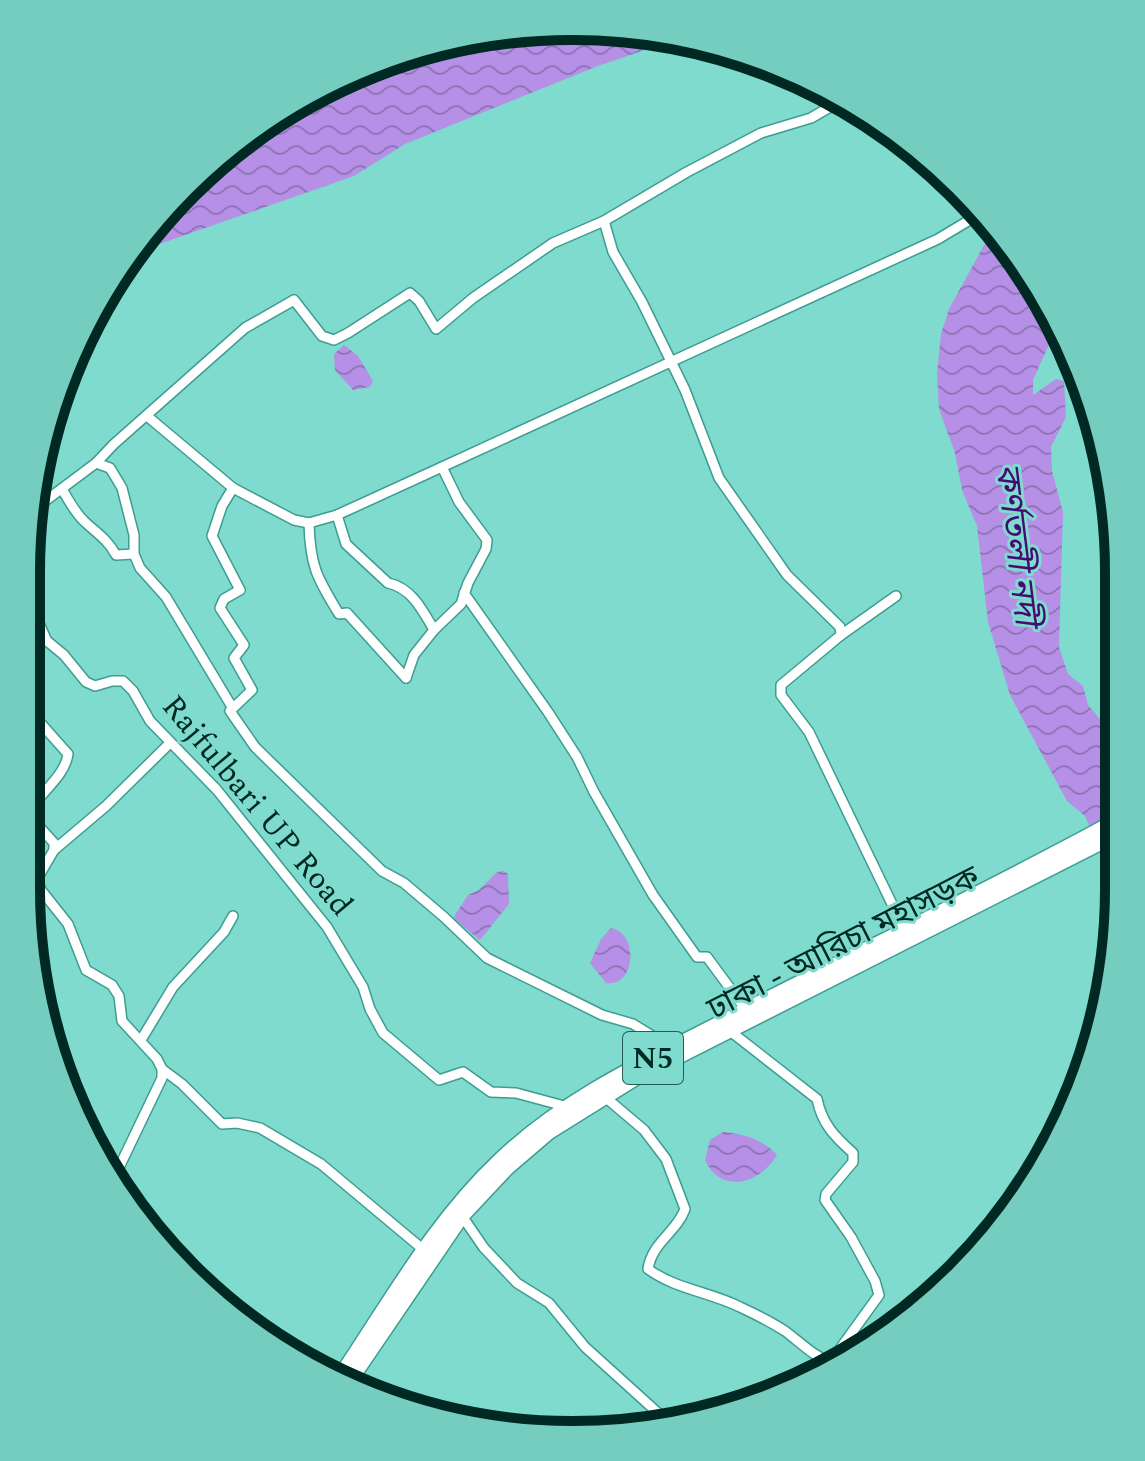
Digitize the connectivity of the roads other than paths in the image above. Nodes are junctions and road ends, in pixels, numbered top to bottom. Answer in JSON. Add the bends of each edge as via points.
{"nodes":[{"id":1,"x":831,"y":107,"type":"edge"},
{"id":2,"x":971,"y":219,"type":"edge"},
{"id":3,"x":604,"y":221,"type":"junction"},
{"id":4,"x":671,"y":360,"type":"junction"},
{"id":5,"x":147,"y":416,"type":"junction"},
{"id":6,"x":96,"y":463,"type":"junction"},
{"id":7,"x":442,"y":467,"type":"junction"},
{"id":8,"x":233,"y":488,"type":"junction"},
{"id":9,"x":62,"y":489,"type":"junction"},
{"id":10,"x":45,"y":501,"type":"edge"},
{"id":11,"x":337,"y":515,"type":"junction"},
{"id":12,"x":309,"y":523,"type":"junction"},
{"id":13,"x":134,"y":554,"type":"junction"},
{"id":14,"x":464,"y":593,"type":"junction"},
{"id":15,"x":896,"y":596,"type":"dead end"},
{"id":16,"x":40,"y":626,"type":"edge"},
{"id":17,"x":434,"y":630,"type":"junction"},
{"id":18,"x":841,"y":635,"type":"junction"},
{"id":19,"x":232,"y":707,"type":"junction"},
{"id":20,"x":40,"y":722,"type":"edge"},
{"id":21,"x":170,"y":743,"type":"junction"},
{"id":22,"x":40,"y":794,"type":"edge"},
{"id":23,"x":40,"y":827,"type":"edge"},
{"id":24,"x":1105,"y":828,"type":"edge"},
{"id":25,"x":1105,"y":840,"type":"edge"},
{"id":26,"x":54,"y":850,"type":"junction"},
{"id":27,"x":1063,"y":856,"type":"junction"},
{"id":28,"x":40,"y":874,"type":"edge"},
{"id":29,"x":40,"y":887,"type":"edge"},
{"id":30,"x":233,"y":916,"type":"dead end"},
{"id":31,"x":905,"y":931,"type":"junction"},
{"id":32,"x":746,"y":1010,"type":"junction"},
{"id":33,"x":730,"y":1031,"type":"junction"},
{"id":34,"x":141,"y":1040,"type":"junction"},
{"id":35,"x":672,"y":1048,"type":"junction"},
{"id":36,"x":162,"y":1069,"type":"junction"},
{"id":37,"x":605,"y":1097,"type":"junction"},
{"id":38,"x":568,"y":1107,"type":"junction"},
{"id":39,"x":119,"y":1167,"type":"edge"},
{"id":40,"x":462,"y":1216,"type":"junction"},
{"id":41,"x":425,"y":1251,"type":"junction"},
{"id":42,"x":841,"y":1349,"type":"edge"},
{"id":43,"x":819,"y":1360,"type":"edge"},
{"id":44,"x":345,"y":1369,"type":"edge"},
{"id":45,"x":355,"y":1374,"type":"edge"},
{"id":46,"x":659,"y":1414,"type":"edge"}],
"edges":[{"from":1,"to":3,"type":"street","via":[[761,133]]},
{"from":2,"to":4,"type":"street"},
{"from":3,"to":4,"type":"street","via":[[613,252]]},
{"from":3,"to":5,"type":"street","via":[[553,243],[436,329],[410,293],[334,340],[322,336],[294,300],[245,328]]},
{"from":4,"to":7,"type":"street"},
{"from":4,"to":18,"type":"street","via":[[719,478],[787,575],[840,627]]},
{"from":5,"to":6,"type":"street"},
{"from":5,"to":8,"type":"street"},
{"from":6,"to":9,"type":"street"},
{"from":6,"to":13,"type":"street","via":[[110,468],[122,488]]},
{"from":7,"to":11,"type":"street"},
{"from":7,"to":14,"type":"street","via":[[487,540]]},
{"from":8,"to":12,"type":"street"},
{"from":8,"to":19,"type":"street","via":[[212,536],[240,590],[224,599],[220,608],[244,645],[234,658],[252,690]]},
{"from":9,"to":10,"type":"street"},
{"from":9,"to":13,"type":"street","via":[[116,555]]},
{"from":11,"to":12,"type":"street"},
{"from":11,"to":17,"type":"street","via":[[346,544],[388,583],[408,592]]},
{"from":12,"to":17,"type":"street","via":[[310,556],[339,614],[347,613],[406,678],[414,655]]},
{"from":13,"to":19,"type":"street"},
{"from":14,"to":17,"type":"street","via":[[461,604]]},
{"from":14,"to":32,"type":"street","via":[[570,746],[653,895],[697,957],[707,957]]},
{"from":15,"to":18,"type":"street"},
{"from":16,"to":21,"type":"street","name":"Rajfulbari UP Road","via":[[47,641],[86,682],[95,686],[123,681]]},
{"from":18,"to":31,"type":"street","via":[[781,685],[781,695],[809,732]]},
{"from":19,"to":35,"type":"street","via":[[231,714],[255,747],[326,818],[487,958],[589,1009],[633,1024]]},
{"from":20,"to":22,"type":"street","via":[[68,754]]},
{"from":21,"to":26,"type":"street"},
{"from":21,"to":38,"type":"street","name":"Rajfulbari UP Road","via":[[217,790],[327,927],[383,1033],[439,1080],[463,1072],[491,1092]]},
{"from":23,"to":26,"type":"street"},
{"from":24,"to":27,"type":"highway","number":"N5"},
{"from":25,"to":27,"type":"highway","name":"ঢাকা - আরিচা মহাসড়ক","number":"N5"},
{"from":26,"to":28,"type":"street"},
{"from":27,"to":31,"type":"highway","number":"N5"},
{"from":27,"to":33,"type":"highway","name":"ঢাকা - আরিচা মহাসড়ক","number":"N5"},
{"from":29,"to":34,"type":"street","via":[[68,924],[86,970],[112,985],[122,1021]]},
{"from":30,"to":34,"type":"street","via":[[173,987]]},
{"from":31,"to":32,"type":"highway","number":"N5"},
{"from":32,"to":35,"type":"highway","number":"N5"},
{"from":33,"to":37,"type":"highway","name":"ঢাকা - আরিচা মহাসড়ক","number":"N5"},
{"from":33,"to":42,"type":"street","via":[[811,1093],[833,1136],[853,1153],[853,1162],[825,1200],[851,1237],[879,1295]]},
{"from":34,"to":36,"type":"street"},
{"from":35,"to":38,"type":"highway","number":"N5"},
{"from":36,"to":39,"type":"street"},
{"from":36,"to":41,"type":"street","via":[[222,1124],[260,1128],[321,1164]]},
{"from":37,"to":40,"type":"highway","name":"ঢাকা - আরিচা মহাসড়ক","number":"N5","via":[[549,1132]]},
{"from":37,"to":43,"type":"street","via":[[644,1130],[666,1159],[685,1209],[656,1246],[648,1269],[671,1284],[739,1306],[784,1331]]},
{"from":38,"to":41,"type":"highway","number":"N5","via":[[498,1161]]},
{"from":40,"to":45,"type":"highway","name":"ঢাকা - আরিচা মহাসড়ক","number":"N5"},
{"from":40,"to":46,"type":"street","via":[[517,1283],[549,1303],[585,1347]]},
{"from":41,"to":44,"type":"highway","number":"N5"}]}
